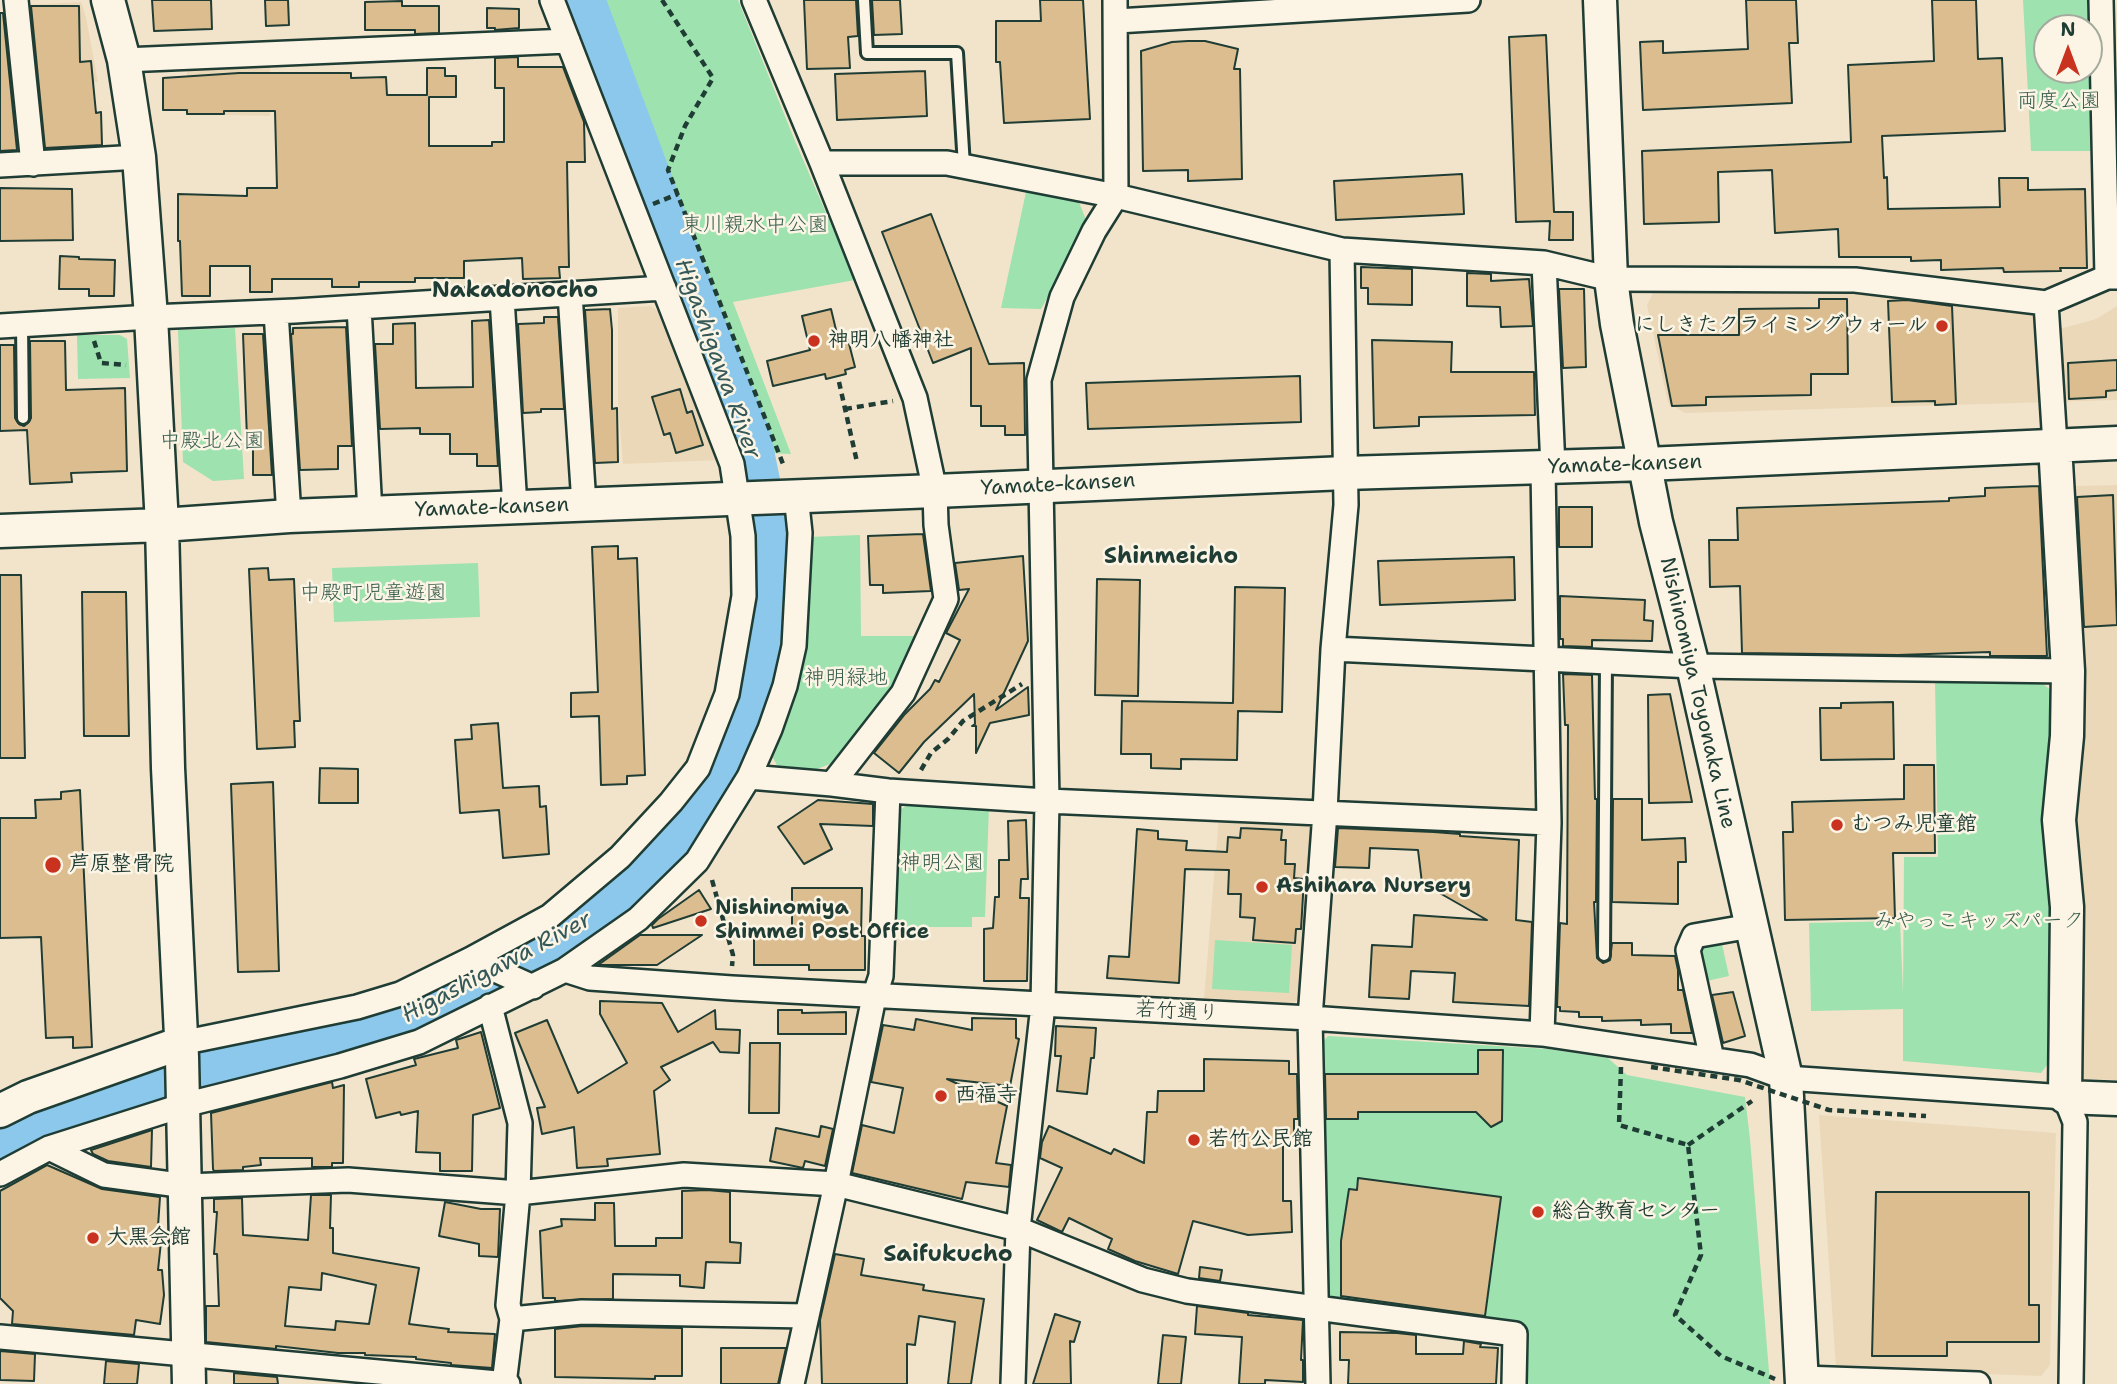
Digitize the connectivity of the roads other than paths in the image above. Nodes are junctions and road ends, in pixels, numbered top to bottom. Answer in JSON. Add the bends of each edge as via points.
{"nodes":[{"id":1,"x":16,"y":0,"type":"edge"},
{"id":2,"x":108,"y":0,"type":"edge"},
{"id":3,"x":552,"y":0,"type":"edge"},
{"id":4,"x":754,"y":0,"type":"edge"},
{"id":5,"x":864,"y":0,"type":"edge"},
{"id":6,"x":1468,"y":0,"type":"edge"},
{"id":7,"x":1600,"y":0,"type":"edge"},
{"id":8,"x":2101,"y":0,"type":"edge"},
{"id":9,"x":1116,"y":11,"type":"edge"},
{"id":10,"x":568,"y":41,"type":"junction"},
{"id":11,"x":124,"y":60,"type":"junction"},
{"id":12,"x":139,"y":157,"type":"junction"},
{"id":13,"x":822,"y":163,"type":"junction"},
{"id":14,"x":33,"y":164,"type":"junction"},
{"id":15,"x":0,"y":165,"type":"edge"},
{"id":16,"x":964,"y":166,"type":"junction"},
{"id":17,"x":1116,"y":197,"type":"junction"},
{"id":18,"x":1342,"y":250,"type":"junction"},
{"id":19,"x":1544,"y":264,"type":"junction"},
{"id":20,"x":2112,"y":277,"type":"edge"},
{"id":21,"x":1611,"y":279,"type":"junction"},
{"id":22,"x":664,"y":288,"type":"junction"},
{"id":23,"x":570,"y":294,"type":"junction"},
{"id":24,"x":502,"y":298,"type":"junction"},
{"id":25,"x":2046,"y":303,"type":"junction"},
{"id":26,"x":359,"y":307,"type":"junction"},
{"id":27,"x":276,"y":312,"type":"junction"},
{"id":28,"x":151,"y":317,"type":"junction"},
{"id":29,"x":11,"y":325,"type":"edge"},
{"id":30,"x":23,"y":418,"type":"dead end"},
{"id":31,"x":2117,"y":443,"type":"edge"},
{"id":32,"x":2055,"y":445,"type":"junction"},
{"id":33,"x":1646,"y":464,"type":"junction"},
{"id":34,"x":1548,"y":468,"type":"junction"},
{"id":35,"x":1345,"y":472,"type":"junction"},
{"id":36,"x":1041,"y":486,"type":"junction"},
{"id":37,"x":935,"y":491,"type":"junction"},
{"id":38,"x":790,"y":496,"type":"junction"},
{"id":39,"x":741,"y":498,"type":"junction"},
{"id":40,"x":584,"y":504,"type":"junction"},
{"id":41,"x":515,"y":507,"type":"junction"},
{"id":42,"x":370,"y":513,"type":"junction"},
{"id":43,"x":289,"y":516,"type":"junction"},
{"id":44,"x":162,"y":525,"type":"junction"},
{"id":45,"x":0,"y":531,"type":"edge"},
{"id":46,"x":1333,"y":649,"type":"junction"},
{"id":47,"x":1546,"y":659,"type":"junction"},
{"id":48,"x":1606,"y":661,"type":"junction"},
{"id":49,"x":1693,"y":666,"type":"junction"},
{"id":50,"x":2068,"y":671,"type":"junction"},
{"id":51,"x":749,"y":777,"type":"junction"},
{"id":52,"x":832,"y":784,"type":"junction"},
{"id":53,"x":898,"y":792,"type":"junction"},
{"id":54,"x":1047,"y":801,"type":"junction"},
{"id":55,"x":1325,"y":812,"type":"junction"},
{"id":56,"x":1549,"y":823,"type":"junction"},
{"id":57,"x":1751,"y":926,"type":"junction"},
{"id":58,"x":1604,"y":954,"type":"dead end"},
{"id":59,"x":477,"y":962,"type":"junction"},
{"id":60,"x":565,"y":970,"type":"junction"},
{"id":61,"x":528,"y":985,"type":"junction"},
{"id":62,"x":874,"y":997,"type":"junction"},
{"id":63,"x":1043,"y":1005,"type":"junction"},
{"id":64,"x":490,"y":1006,"type":"junction"},
{"id":65,"x":1310,"y":1018,"type":"junction"},
{"id":66,"x":1542,"y":1034,"type":"junction"},
{"id":67,"x":182,"y":1050,"type":"junction"},
{"id":68,"x":1712,"y":1059,"type":"junction"},
{"id":69,"x":1786,"y":1078,"type":"junction"},
{"id":70,"x":2066,"y":1097,"type":"junction"},
{"id":71,"x":2117,"y":1099,"type":"edge"},
{"id":72,"x":183,"y":1101,"type":"junction"},
{"id":73,"x":0,"y":1111,"type":"edge"},
{"id":74,"x":49,"y":1148,"type":"junction"},
{"id":75,"x":0,"y":1174,"type":"edge"},
{"id":76,"x":836,"y":1184,"type":"junction"},
{"id":77,"x":186,"y":1186,"type":"junction"},
{"id":78,"x":518,"y":1193,"type":"junction"},
{"id":79,"x":1018,"y":1228,"type":"junction"},
{"id":80,"x":1315,"y":1307,"type":"junction"},
{"id":81,"x":807,"y":1316,"type":"junction"},
{"id":82,"x":512,"y":1319,"type":"junction"},
{"id":83,"x":0,"y":1337,"type":"edge"},
{"id":84,"x":188,"y":1369,"type":"edge"},
{"id":85,"x":1795,"y":1381,"type":"edge"},
{"id":86,"x":1886,"y":1382,"type":"edge"},
{"id":87,"x":505,"y":1384,"type":"edge"},
{"id":88,"x":792,"y":1384,"type":"edge"},
{"id":89,"x":1013,"y":1384,"type":"edge"},
{"id":90,"x":1318,"y":1384,"type":"edge"},
{"id":91,"x":1514,"y":1384,"type":"edge"},
{"id":92,"x":1978,"y":1384,"type":"edge"},
{"id":93,"x":2071,"y":1384,"type":"edge"}],
"edges":[{"from":1,"to":14,"type":"street"},
{"from":2,"to":11,"type":"street"},
{"from":3,"to":10,"type":"street"},
{"from":4,"to":13,"type":"street"},
{"from":5,"to":16,"type":"lane","via":[[867,53],[957,53]]},
{"from":6,"to":9,"type":"street"},
{"from":7,"to":21,"type":"street","name":"Nishinomiya Toyonaka Line"},
{"from":8,"to":20,"type":"street"},
{"from":9,"to":17,"type":"street"},
{"from":10,"to":11,"type":"street"},
{"from":10,"to":22,"type":"street"},
{"from":11,"to":12,"type":"street"},
{"from":12,"to":14,"type":"street"},
{"from":12,"to":28,"type":"street"},
{"from":13,"to":16,"type":"street"},
{"from":13,"to":37,"type":"street","via":[[915,398]]},
{"from":14,"to":15,"type":"street"},
{"from":16,"to":17,"type":"street"},
{"from":17,"to":18,"type":"street"},
{"from":17,"to":36,"type":"street","via":[[1062,297],[1038,380]]},
{"from":18,"to":19,"type":"street"},
{"from":18,"to":35,"type":"street"},
{"from":19,"to":21,"type":"street"},
{"from":19,"to":34,"type":"street"},
{"from":20,"to":25,"type":"street"},
{"from":21,"to":25,"type":"street","via":[[1855,280]]},
{"from":21,"to":33,"type":"street","name":"Nishinomiya Toyonaka Line"},
{"from":22,"to":23,"type":"street"},
{"from":22,"to":39,"type":"street"},
{"from":23,"to":24,"type":"street"},
{"from":23,"to":40,"type":"street"},
{"from":24,"to":26,"type":"street"},
{"from":24,"to":41,"type":"street"},
{"from":25,"to":32,"type":"street"},
{"from":26,"to":27,"type":"street"},
{"from":26,"to":42,"type":"street"},
{"from":27,"to":28,"type":"street"},
{"from":27,"to":43,"type":"street"},
{"from":28,"to":29,"type":"street"},
{"from":28,"to":44,"type":"street"},
{"from":29,"to":30,"type":"lane"},
{"from":31,"to":32,"type":"street","name":"Yamate-kansen"},
{"from":32,"to":33,"type":"street","name":"Yamate-kansen"},
{"from":32,"to":50,"type":"street"},
{"from":33,"to":34,"type":"street","name":"Yamate-kansen"},
{"from":33,"to":49,"type":"street","name":"Nishinomiya Toyonaka Line"},
{"from":34,"to":35,"type":"street","name":"Yamate-kansen"},
{"from":34,"to":47,"type":"street"},
{"from":35,"to":36,"type":"street","name":"Yamate-kansen"},
{"from":35,"to":46,"type":"street"},
{"from":36,"to":37,"type":"street","name":"Yamate-kansen"},
{"from":36,"to":54,"type":"street"},
{"from":37,"to":38,"type":"street","name":"Yamate-kansen"},
{"from":37,"to":52,"type":"street","via":[[946,599],[903,693]]},
{"from":38,"to":39,"type":"street","name":"Yamate-kansen"},
{"from":38,"to":51,"type":"street","via":[[800,533],[794,646],[785,686]]},
{"from":39,"to":40,"type":"street","name":"Yamate-kansen"},
{"from":39,"to":59,"type":"street","via":[[744,596],[727,694],[698,768],[620,858],[550,916]]},
{"from":40,"to":41,"type":"street","name":"Yamate-kansen"},
{"from":41,"to":42,"type":"street","name":"Yamate-kansen"},
{"from":42,"to":43,"type":"street","name":"Yamate-kansen"},
{"from":43,"to":44,"type":"street","name":"Yamate-kansen"},
{"from":44,"to":45,"type":"street","name":"Yamate-kansen"},
{"from":44,"to":67,"type":"street"},
{"from":46,"to":47,"type":"street"},
{"from":46,"to":55,"type":"street"},
{"from":47,"to":48,"type":"street"},
{"from":47,"to":56,"type":"street"},
{"from":48,"to":49,"type":"street"},
{"from":48,"to":58,"type":"lane"},
{"from":49,"to":50,"type":"street"},
{"from":49,"to":57,"type":"street","name":"Nishinomiya Toyonaka Line"},
{"from":50,"to":70,"type":"street","via":[[2059,820],[2067,907]]},
{"from":51,"to":52,"type":"street"},
{"from":51,"to":60,"type":"street","via":[[697,861],[638,919]]},
{"from":52,"to":53,"type":"street"},
{"from":53,"to":54,"type":"street"},
{"from":53,"to":62,"type":"street","via":[[881,976]]},
{"from":54,"to":55,"type":"street"},
{"from":54,"to":63,"type":"street"},
{"from":55,"to":56,"type":"street"},
{"from":55,"to":65,"type":"street"},
{"from":56,"to":66,"type":"street"},
{"from":57,"to":68,"type":"street","via":[[1694,936],[1688,950]]},
{"from":57,"to":69,"type":"street","name":"Nishinomiya Toyonaka Line"},
{"from":59,"to":61,"type":"street"},
{"from":59,"to":67,"type":"street","via":[[357,1007]]},
{"from":60,"to":61,"type":"street"},
{"from":60,"to":62,"type":"street","name":"若竹通り","via":[[590,978]]},
{"from":61,"to":64,"type":"street"},
{"from":62,"to":63,"type":"street","name":"若竹通り"},
{"from":62,"to":76,"type":"street"},
{"from":63,"to":65,"type":"street","name":"若竹通り"},
{"from":63,"to":79,"type":"street"},
{"from":64,"to":72,"type":"street","via":[[419,1042],[340,1066]]},
{"from":64,"to":78,"type":"street","via":[[520,1124]]},
{"from":65,"to":66,"type":"street","name":"若竹通り"},
{"from":65,"to":80,"type":"street"},
{"from":66,"to":68,"type":"street","name":"若竹通り"},
{"from":67,"to":72,"type":"street"},
{"from":67,"to":73,"type":"street","via":[[28,1097]]},
{"from":68,"to":69,"type":"street","name":"若竹通り","via":[[1750,1065]]},
{"from":69,"to":70,"type":"street","name":"若竹通り"},
{"from":69,"to":85,"type":"street","name":"Nishinomiya Toyonaka Line"},
{"from":70,"to":71,"type":"street"},
{"from":70,"to":93,"type":"street","via":[[2076,1122]]},
{"from":72,"to":74,"type":"street"},
{"from":72,"to":77,"type":"street"},
{"from":74,"to":75,"type":"street"},
{"from":74,"to":77,"type":"street","via":[[104,1175]]},
{"from":76,"to":78,"type":"street","via":[[684,1175]]},
{"from":76,"to":79,"type":"street"},
{"from":76,"to":81,"type":"street"},
{"from":77,"to":78,"type":"street","via":[[348,1180]]},
{"from":77,"to":84,"type":"street"},
{"from":78,"to":82,"type":"street","via":[[508,1304]]},
{"from":79,"to":80,"type":"street","via":[[1143,1280],[1187,1291]]},
{"from":79,"to":89,"type":"street"},
{"from":80,"to":90,"type":"street"},
{"from":80,"to":91,"type":"street","via":[[1516,1334]]},
{"from":81,"to":82,"type":"street","via":[[582,1312]]},
{"from":81,"to":88,"type":"street"},
{"from":82,"to":87,"type":"street"},
{"from":83,"to":84,"type":"street"},
{"from":84,"to":87,"type":"street"},
{"from":85,"to":86,"type":"street"},
{"from":86,"to":92,"type":"street"}]}
